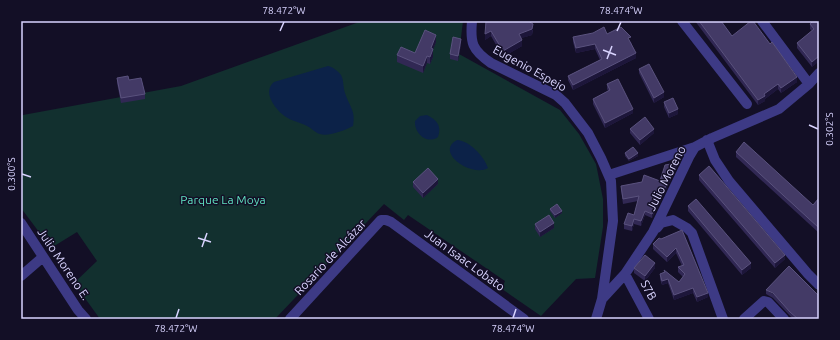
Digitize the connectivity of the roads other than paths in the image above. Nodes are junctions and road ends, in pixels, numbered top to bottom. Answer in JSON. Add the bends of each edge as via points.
{"nodes":[{"id":1,"x":472,"y":21,"type":"edge"},
{"id":2,"x":682,"y":21,"type":"edge"},
{"id":3,"x":762,"y":21,"type":"edge"},
{"id":4,"x":819,"y":73,"type":"edge"},
{"id":5,"x":808,"y":84,"type":"junction"},
{"id":6,"x":747,"y":104,"type":"dead end"},
{"id":7,"x":707,"y":140,"type":"junction"},
{"id":8,"x":695,"y":147,"type":"junction"},
{"id":9,"x":609,"y":175,"type":"junction"},
{"id":10,"x":392,"y":222,"type":"joint"},
{"id":11,"x":21,"y":223,"type":"edge"},
{"id":12,"x":653,"y":232,"type":"junction"},
{"id":13,"x":44,"y":257,"type":"junction"},
{"id":14,"x":625,"y":274,"type":"junction"},
{"id":15,"x":21,"y":276,"type":"edge"},
{"id":16,"x":819,"y":285,"type":"edge"},
{"id":17,"x":602,"y":299,"type":"junction"},
{"id":18,"x":86,"y":319,"type":"edge"},
{"id":19,"x":290,"y":319,"type":"edge"},
{"id":20,"x":524,"y":319,"type":"edge"},
{"id":21,"x":596,"y":319,"type":"edge"},
{"id":22,"x":649,"y":319,"type":"edge"},
{"id":23,"x":723,"y":319,"type":"edge"},
{"id":24,"x":744,"y":319,"type":"edge"},
{"id":25,"x":784,"y":319,"type":"edge"}],
"edges":[{"from":1,"to":9,"type":"street","name":"Eugenio Espejo","via":[[471,37],[481,57],[556,95],[565,103],[588,133]]},
{"from":2,"to":6,"type":"street"},
{"from":3,"to":5,"type":"street"},
{"from":4,"to":5,"type":"street","name":"Julio Moreno"},
{"from":5,"to":7,"type":"street","name":"Julio Moreno","via":[[779,109]]},
{"from":7,"to":8,"type":"street","name":"Julio Moreno"},
{"from":7,"to":16,"type":"street","via":[[715,160],[729,181]]},
{"from":8,"to":9,"type":"street"},
{"from":8,"to":12,"type":"street","name":"Julio Moreno"},
{"from":9,"to":17,"type":"street","name":"Eugenio Espejo","via":[[613,221]]},
{"from":10,"to":19,"type":"street","name":"Rosario de Alcázar","via":[[381,220]]},
{"from":10,"to":20,"type":"street","name":"Juan Isaac Lobato"},
{"from":11,"to":13,"type":"street","name":"Julio Moreno E."},
{"from":12,"to":14,"type":"street","name":"Julio Moreno"},
{"from":12,"to":23,"type":"street","via":[[661,223],[673,220],[692,233]]},
{"from":13,"to":15,"type":"street"},
{"from":13,"to":18,"type":"street","name":"Julio Moreno E."},
{"from":14,"to":17,"type":"street","name":"Julio Moreno"},
{"from":14,"to":22,"type":"street","name":"S7B"},
{"from":17,"to":21,"type":"street","name":"Eugenio Espejo"},
{"from":24,"to":25,"type":"street","via":[[764,301]]}]}
